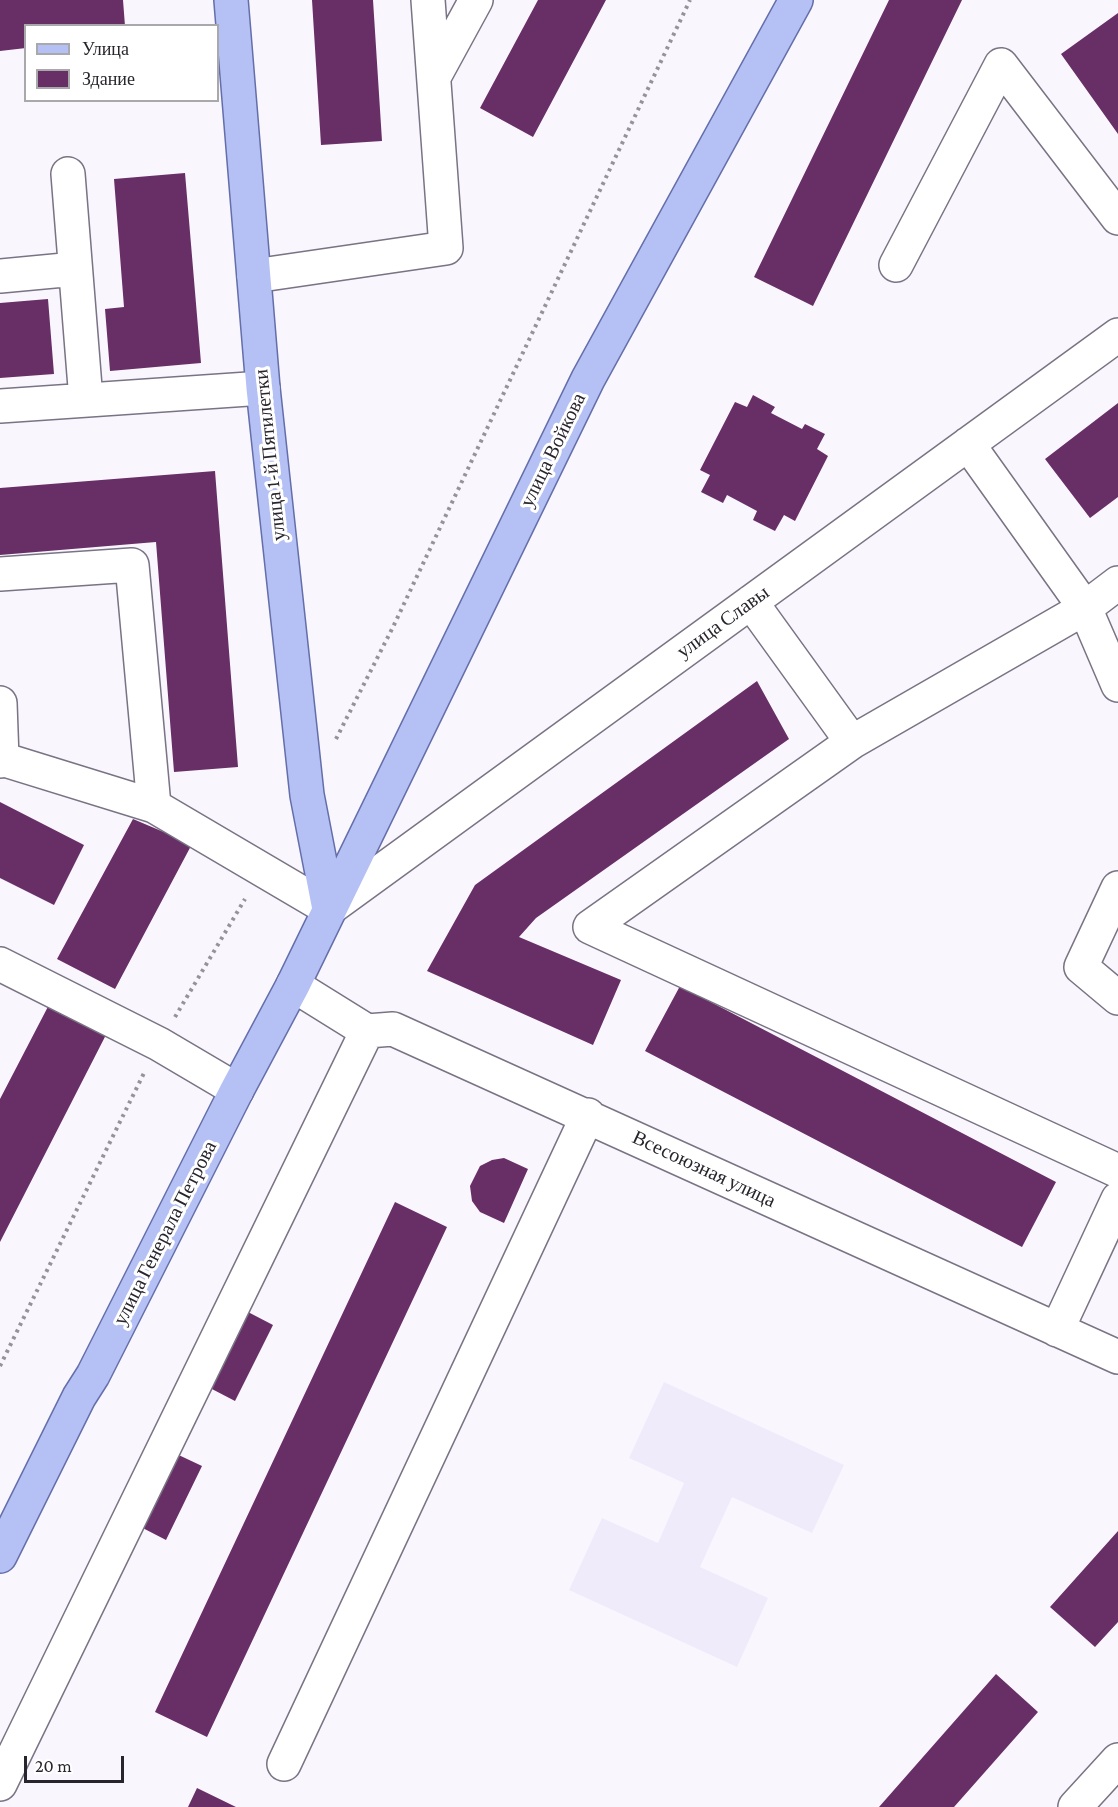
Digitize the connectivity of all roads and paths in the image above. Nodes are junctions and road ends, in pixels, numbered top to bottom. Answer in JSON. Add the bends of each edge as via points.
{"nodes":[{"id":1,"x":231,"y":0,"type":"edge"},
{"id":2,"x":428,"y":0,"type":"edge"},
{"id":3,"x":476,"y":0,"type":"edge"},
{"id":4,"x":690,"y":0,"type":"edge"},
{"id":5,"x":796,"y":0,"type":"edge"},
{"id":6,"x":434,"y":77,"type":"junction"},
{"id":7,"x":68,"y":174,"type":"dead end"},
{"id":8,"x":1118,"y":218,"type":"edge"},
{"id":9,"x":896,"y":265,"type":"dead end"},
{"id":10,"x":75,"y":269,"type":"junction"},
{"id":11,"x":0,"y":276,"type":"edge"},
{"id":12,"x":254,"y":276,"type":"junction"},
{"id":13,"x":1118,"y":334,"type":"edge"},
{"id":14,"x":262,"y":388,"type":"junction"},
{"id":15,"x":86,"y":400,"type":"junction"},
{"id":16,"x":0,"y":406,"type":"edge"},
{"id":17,"x":968,"y":444,"type":"junction"},
{"id":18,"x":0,"y":574,"type":"edge"},
{"id":19,"x":1118,"y":583,"type":"edge"},
{"id":20,"x":751,"y":602,"type":"junction"},
{"id":21,"x":1085,"y":608,"type":"junction"},
{"id":22,"x":1118,"y":685,"type":"edge"},
{"id":23,"x":0,"y":703,"type":"edge"},
{"id":24,"x":334,"y":742,"type":"dead end"},
{"id":25,"x":852,"y":742,"type":"junction"},
{"id":26,"x":1,"y":760,"type":"edge"},
{"id":27,"x":154,"y":806,"type":"junction"},
{"id":28,"x":262,"y":870,"type":"junction"},
{"id":29,"x":1118,"y":888,"type":"edge"},
{"id":30,"x":328,"y":909,"type":"junction"},
{"id":31,"x":0,"y":964,"type":"edge"},
{"id":32,"x":293,"y":985,"type":"junction"},
{"id":33,"x":1118,"y":998,"type":"edge"},
{"id":34,"x":367,"y":1030,"type":"junction"},
{"id":35,"x":159,"y":1044,"type":"junction"},
{"id":36,"x":237,"y":1090,"type":"junction"},
{"id":37,"x":588,"y":1115,"type":"junction"},
{"id":38,"x":1118,"y":1171,"type":"edge"},
{"id":39,"x":1118,"y":1199,"type":"edge"},
{"id":40,"x":1057,"y":1330,"type":"junction"},
{"id":41,"x":1118,"y":1358,"type":"edge"},
{"id":42,"x":0,"y":1366,"type":"edge"},
{"id":43,"x":0,"y":1556,"type":"edge"},
{"id":44,"x":284,"y":1764,"type":"dead end"},
{"id":45,"x":1115,"y":1771,"type":"edge"},
{"id":46,"x":0,"y":1784,"type":"edge"},
{"id":47,"x":1075,"y":1807,"type":"edge"}],
"edges":[{"from":1,"to":12,"type":"main road","name":"улица 1-й Пятилетки"},
{"from":2,"to":6,"type":"street"},
{"from":3,"to":6,"type":"street"},
{"from":4,"to":24,"type":"path","via":[[393,627]]},
{"from":5,"to":30,"type":"main road","name":"улица Войкова","via":[[588,380]]},
{"from":6,"to":12,"type":"street","via":[[446,248]]},
{"from":7,"to":10,"type":"street"},
{"from":8,"to":9,"type":"street","via":[[1001,64]]},
{"from":10,"to":11,"type":"street"},
{"from":10,"to":15,"type":"street"},
{"from":12,"to":14,"type":"main road","name":"улица 1-й Пятилетки"},
{"from":13,"to":17,"type":"street","name":"улица Славы"},
{"from":14,"to":15,"type":"street"},
{"from":14,"to":30,"type":"main road","name":"улица 1-й Пятилетки","via":[[306,786]]},
{"from":15,"to":16,"type":"street"},
{"from":17,"to":20,"type":"street","name":"улица Славы"},
{"from":17,"to":21,"type":"street"},
{"from":18,"to":27,"type":"street","via":[[132,564]]},
{"from":19,"to":21,"type":"street"},
{"from":20,"to":25,"type":"street"},
{"from":20,"to":30,"type":"street","name":"улица Славы"},
{"from":21,"to":22,"type":"street"},
{"from":21,"to":25,"type":"street"},
{"from":23,"to":26,"type":"street"},
{"from":25,"to":38,"type":"street","via":[[590,927]]},
{"from":26,"to":27,"type":"street"},
{"from":27,"to":28,"type":"street"},
{"from":28,"to":30,"type":"street"},
{"from":28,"to":35,"type":"path"},
{"from":29,"to":33,"type":"street","via":[[1081,967]]},
{"from":30,"to":32,"type":"main road","name":"улица Генерала Петрова"},
{"from":31,"to":35,"type":"street"},
{"from":32,"to":34,"type":"street"},
{"from":32,"to":36,"type":"main road","name":"улица Генерала Петрова"},
{"from":34,"to":37,"type":"street","name":"Всесоюзная улица","via":[[393,1029]]},
{"from":34,"to":46,"type":"street"},
{"from":35,"to":36,"type":"street"},
{"from":35,"to":42,"type":"path"},
{"from":36,"to":43,"type":"main road","name":"улица Генерала Петрова"},
{"from":37,"to":40,"type":"street","name":"Всесоюзная улица"},
{"from":37,"to":44,"type":"street"},
{"from":39,"to":40,"type":"street"},
{"from":40,"to":41,"type":"street","name":"Всесоюзная улица"},
{"from":45,"to":47,"type":"street"}]}
